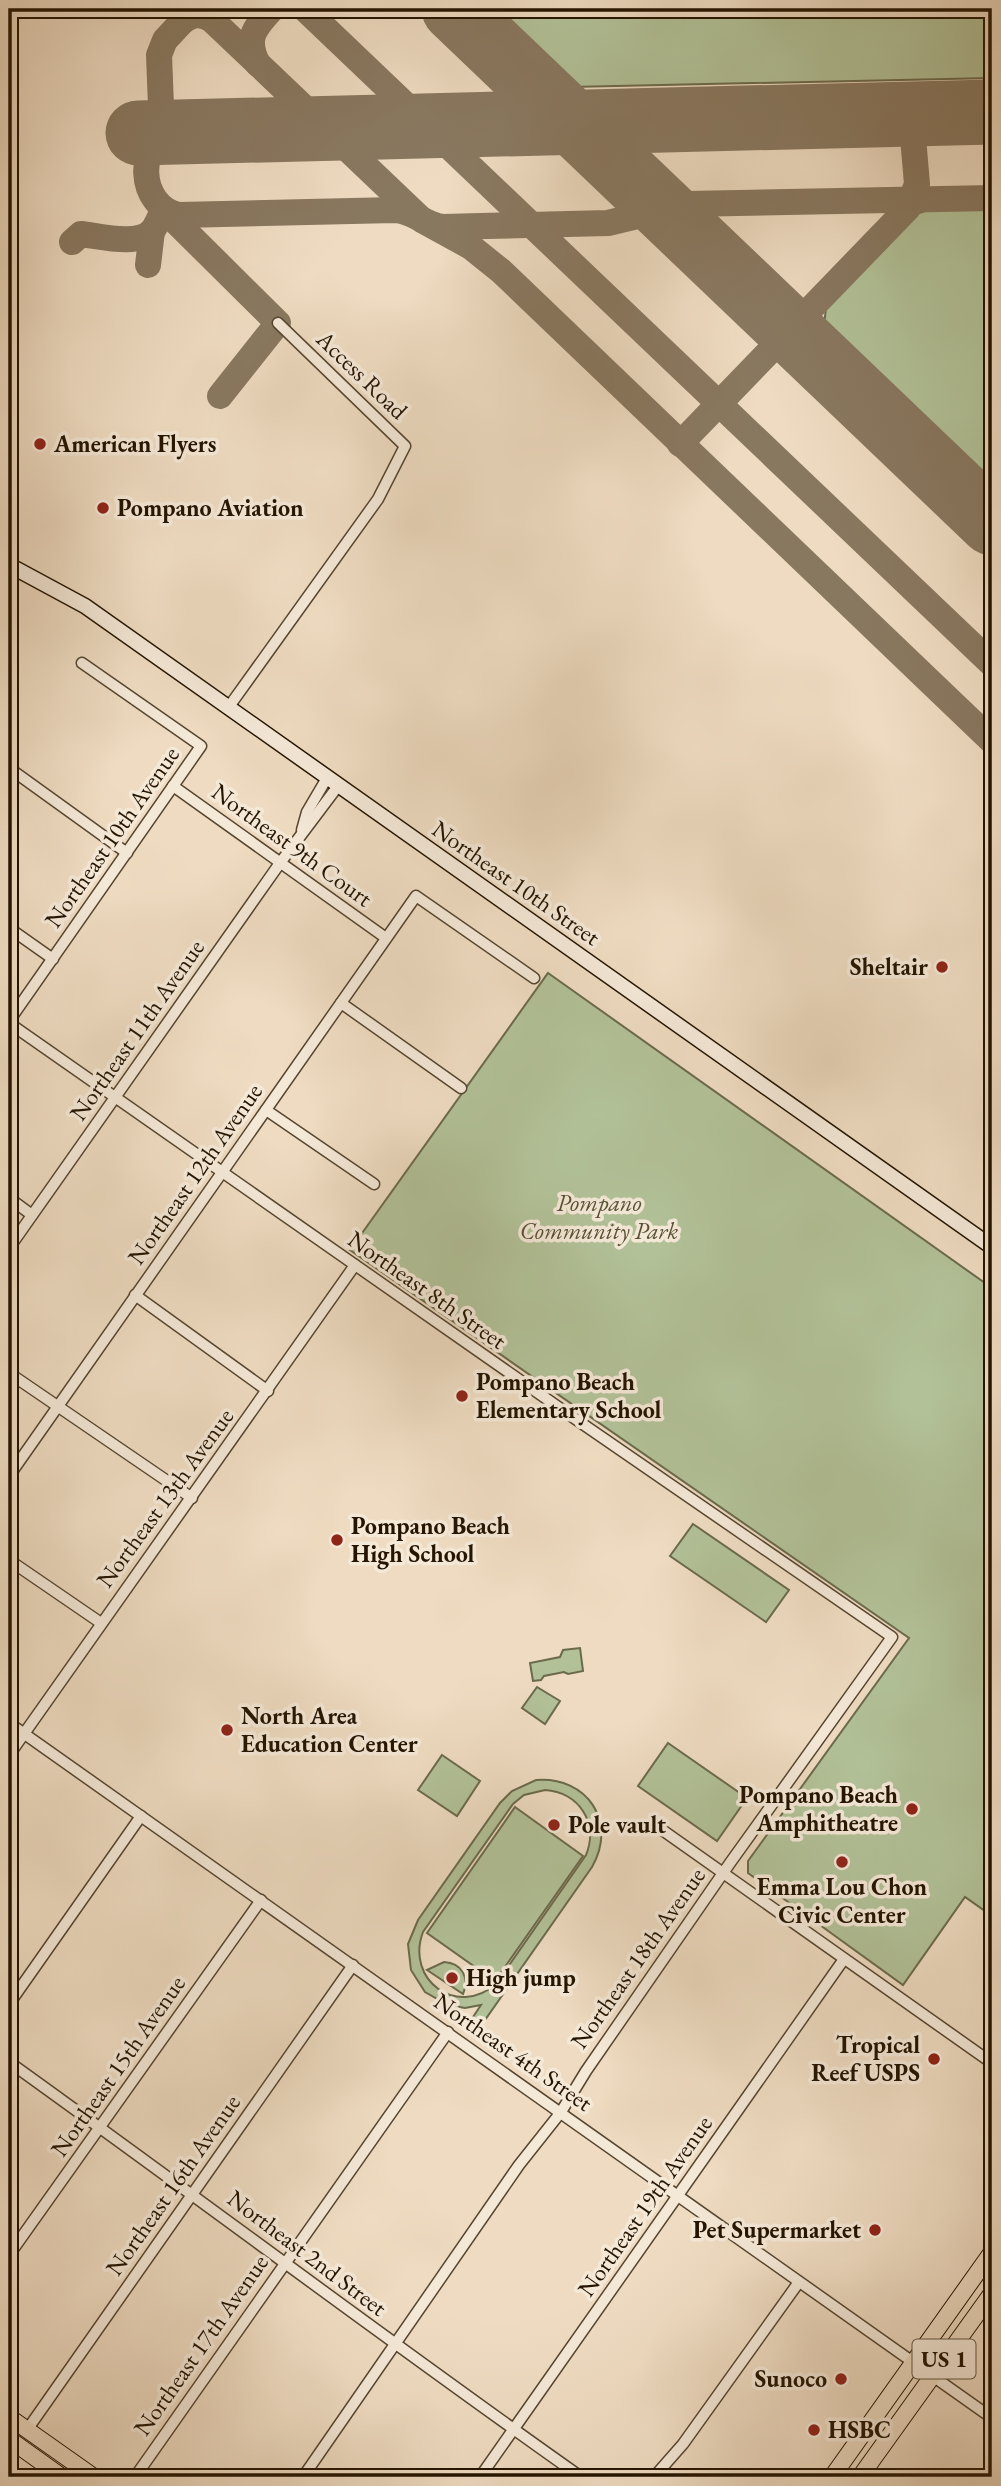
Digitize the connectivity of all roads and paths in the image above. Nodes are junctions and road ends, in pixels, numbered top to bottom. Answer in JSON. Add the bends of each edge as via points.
{"nodes":[{"id":1,"x":278,"y":323,"type":"dead end"},
{"id":2,"x":9,"y":565,"type":"edge"},
{"id":3,"x":82,"y":663,"type":"dead end"},
{"id":4,"x":228,"y":708,"type":"junction"},
{"id":5,"x":9,"y":768,"type":"edge"},
{"id":6,"x":332,"y":782,"type":"junction"},
{"id":7,"x":173,"y":786,"type":"junction"},
{"id":8,"x":127,"y":853,"type":"junction"},
{"id":9,"x":280,"y":863,"type":"junction"},
{"id":10,"x":9,"y":928,"type":"edge"},
{"id":11,"x":386,"y":938,"type":"junction"},
{"id":12,"x":52,"y":959,"type":"junction"},
{"id":13,"x":534,"y":978,"type":"dead end"},
{"id":14,"x":341,"y":1003,"type":"junction"},
{"id":15,"x":9,"y":1022,"type":"edge"},
{"id":16,"x":461,"y":1088,"type":"dead end"},
{"id":17,"x":115,"y":1097,"type":"junction"},
{"id":18,"x":266,"y":1110,"type":"junction"},
{"id":19,"x":222,"y":1172,"type":"junction"},
{"id":20,"x":374,"y":1184,"type":"dead end"},
{"id":21,"x":9,"y":1198,"type":"edge"},
{"id":22,"x":32,"y":1215,"type":"junction"},
{"id":23,"x":992,"y":1247,"type":"edge"},
{"id":24,"x":9,"y":1248,"type":"edge"},
{"id":25,"x":355,"y":1265,"type":"junction"},
{"id":26,"x":135,"y":1295,"type":"junction"},
{"id":27,"x":9,"y":1373,"type":"edge"},
{"id":28,"x":268,"y":1391,"type":"junction"},
{"id":29,"x":57,"y":1406,"type":"junction"},
{"id":30,"x":9,"y":1476,"type":"edge"},
{"id":31,"x":192,"y":1498,"type":"junction"},
{"id":32,"x":9,"y":1560,"type":"edge"},
{"id":33,"x":101,"y":1623,"type":"junction"},
{"id":34,"x":892,"y":1637,"type":"joint"},
{"id":35,"x":9,"y":1723,"type":"edge"},
{"id":36,"x":24,"y":1733,"type":"junction"},
{"id":37,"x":9,"y":1755,"type":"edge"},
{"id":38,"x":141,"y":1816,"type":"junction"},
{"id":39,"x":658,"y":1827,"type":"dead end"},
{"id":40,"x":723,"y":1873,"type":"junction"},
{"id":41,"x":261,"y":1900,"type":"junction"},
{"id":42,"x":844,"y":1959,"type":"junction"},
{"id":43,"x":353,"y":1965,"type":"junction"},
{"id":44,"x":9,"y":2004,"type":"edge"},
{"id":45,"x":448,"y":2032,"type":"junction"},
{"id":46,"x":9,"y":2062,"type":"edge"},
{"id":47,"x":992,"y":2063,"type":"edge"},
{"id":48,"x":561,"y":2112,"type":"junction"},
{"id":49,"x":100,"y":2127,"type":"junction"},
{"id":50,"x":192,"y":2194,"type":"junction"},
{"id":51,"x":678,"y":2195,"type":"junction"},
{"id":52,"x":992,"y":2252,"type":"edge"},
{"id":53,"x":9,"y":2255,"type":"edge"},
{"id":54,"x":285,"y":2262,"type":"junction"},
{"id":55,"x":799,"y":2282,"type":"junction"},
{"id":56,"x":992,"y":2293,"type":"edge"},
{"id":57,"x":394,"y":2345,"type":"junction"},
{"id":58,"x":914,"y":2362,"type":"junction"},
{"id":59,"x":932,"y":2375,"type":"junction"},
{"id":60,"x":9,"y":2417,"type":"edge"},
{"id":61,"x":992,"y":2418,"type":"edge"},
{"id":62,"x":513,"y":2429,"type":"junction"},
{"id":63,"x":27,"y":2430,"type":"junction"},
{"id":64,"x":9,"y":2432,"type":"edge"},
{"id":65,"x":9,"y":2440,"type":"edge"},
{"id":66,"x":670,"y":2461,"type":"junction"},
{"id":67,"x":55,"y":2473,"type":"edge"},
{"id":68,"x":85,"y":2477,"type":"edge"},
{"id":69,"x":94,"y":2477,"type":"edge"},
{"id":70,"x":135,"y":2477,"type":"edge"},
{"id":71,"x":303,"y":2477,"type":"edge"},
{"id":72,"x":480,"y":2477,"type":"edge"},
{"id":73,"x":581,"y":2477,"type":"edge"},
{"id":74,"x":654,"y":2477,"type":"edge"},
{"id":75,"x":662,"y":2477,"type":"edge"},
{"id":76,"x":832,"y":2477,"type":"edge"},
{"id":77,"x":860,"y":2477,"type":"edge"}],
"edges":[{"from":1,"to":4,"type":"street","name":"Access Road","via":[[405,446],[378,499]]},
{"from":2,"to":4,"type":"street","name":"Northeast 10th Street","via":[[85,606]]},
{"from":3,"to":7,"type":"street","name":"Northeast 10th Avenue","via":[[201,746]]},
{"from":4,"to":6,"type":"street","name":"Northeast 10th Street"},
{"from":5,"to":8,"type":"street"},
{"from":6,"to":9,"type":"street","name":"Northeast 11th Avenue","via":[[307,812],[300,836]]},
{"from":6,"to":23,"type":"street","name":"Northeast 10th Street"},
{"from":7,"to":8,"type":"street","name":"Northeast 10th Avenue"},
{"from":7,"to":9,"type":"street","name":"Northeast 9th Court"},
{"from":8,"to":12,"type":"street","name":"Northeast 10th Avenue"},
{"from":9,"to":11,"type":"street","name":"Northeast 9th Court"},
{"from":9,"to":17,"type":"street","name":"Northeast 11th Avenue"},
{"from":10,"to":12,"type":"street"},
{"from":11,"to":13,"type":"street","name":"Northeast 12th Avenue","via":[[416,896]]},
{"from":11,"to":14,"type":"street","name":"Northeast 12th Avenue"},
{"from":12,"to":15,"type":"street","name":"Northeast 10th Avenue"},
{"from":14,"to":16,"type":"street"},
{"from":14,"to":18,"type":"street","name":"Northeast 12th Avenue"},
{"from":15,"to":17,"type":"street","name":"Northeast 8th Street"},
{"from":17,"to":19,"type":"street","name":"Northeast 8th Street"},
{"from":17,"to":22,"type":"street","name":"Northeast 11th Avenue"},
{"from":18,"to":19,"type":"street","name":"Northeast 12th Avenue"},
{"from":18,"to":20,"type":"street"},
{"from":19,"to":25,"type":"street","name":"Northeast 8th Street"},
{"from":19,"to":26,"type":"street","name":"Northeast 12th Avenue"},
{"from":21,"to":22,"type":"street"},
{"from":22,"to":24,"type":"street","name":"Northeast 11th Avenue"},
{"from":25,"to":28,"type":"street","name":"Northeast 13th Avenue"},
{"from":25,"to":34,"type":"street","name":"Northeast 8th Street"},
{"from":26,"to":28,"type":"street"},
{"from":26,"to":29,"type":"street","name":"Northeast 12th Avenue"},
{"from":27,"to":29,"type":"street"},
{"from":28,"to":31,"type":"street","name":"Northeast 13th Avenue"},
{"from":29,"to":30,"type":"street","name":"Northeast 12th Avenue"},
{"from":29,"to":31,"type":"street"},
{"from":31,"to":33,"type":"street","name":"Northeast 13th Avenue"},
{"from":32,"to":33,"type":"street"},
{"from":33,"to":36,"type":"street","name":"Northeast 13th Avenue"},
{"from":34,"to":40,"type":"street","name":"Northeast 18th Avenue"},
{"from":35,"to":36,"type":"street","name":"Northeast 4th Street"},
{"from":36,"to":37,"type":"street","name":"Northeast 13th Avenue"},
{"from":36,"to":38,"type":"street","name":"Northeast 4th Street"},
{"from":38,"to":41,"type":"street","name":"Northeast 4th Street"},
{"from":38,"to":44,"type":"street"},
{"from":39,"to":40,"type":"street"},
{"from":40,"to":42,"type":"street"},
{"from":40,"to":48,"type":"street","name":"Northeast 18th Avenue"},
{"from":41,"to":43,"type":"street","name":"Northeast 4th Street"},
{"from":41,"to":49,"type":"street","name":"Northeast 15th Avenue"},
{"from":42,"to":47,"type":"street"},
{"from":42,"to":51,"type":"street","name":"Northeast 19th Avenue"},
{"from":43,"to":45,"type":"street","name":"Northeast 4th Street"},
{"from":43,"to":50,"type":"street","name":"Northeast 16th Avenue"},
{"from":45,"to":48,"type":"street","name":"Northeast 4th Street"},
{"from":45,"to":54,"type":"street","name":"Northeast 17th Avenue"},
{"from":46,"to":49,"type":"street","name":"Northeast 2nd Street"},
{"from":48,"to":51,"type":"street","name":"Northeast 4th Street"},
{"from":48,"to":57,"type":"street","name":"Northeast 18th Avenue"},
{"from":49,"to":50,"type":"street","name":"Northeast 2nd Street"},
{"from":49,"to":53,"type":"street","name":"Northeast 15th Avenue"},
{"from":50,"to":54,"type":"street","name":"Northeast 2nd Street"},
{"from":50,"to":63,"type":"street","name":"Northeast 16th Avenue"},
{"from":51,"to":55,"type":"street","name":"Northeast 4th Street"},
{"from":51,"to":62,"type":"street","name":"Northeast 19th Avenue"},
{"from":52,"to":58,"type":"main road","number":"US 1"},
{"from":54,"to":57,"type":"street","name":"Northeast 2nd Street"},
{"from":54,"to":70,"type":"street","name":"Northeast 17th Avenue"},
{"from":55,"to":58,"type":"street","name":"Northeast 4th Street"},
{"from":55,"to":66,"type":"street"},
{"from":56,"to":59,"type":"main road","number":"US 1"},
{"from":57,"to":62,"type":"street","name":"Northeast 2nd Street"},
{"from":57,"to":71,"type":"street","name":"Northeast 18th Avenue"},
{"from":58,"to":59,"type":"street","name":"Northeast 4th Street"},
{"from":58,"to":76,"type":"main road","number":"US 1"},
{"from":59,"to":61,"type":"street","name":"Northeast 4th Street"},
{"from":59,"to":77,"type":"main road","number":"US 1"},
{"from":60,"to":63,"type":"main road"},
{"from":62,"to":72,"type":"street","name":"Northeast 19th Avenue"},
{"from":62,"to":73,"type":"street","name":"Northeast 2nd Street"},
{"from":63,"to":64,"type":"main road"},
{"from":63,"to":69,"type":"main road"},
{"from":65,"to":67,"type":"main road"},
{"from":66,"to":74,"type":"street"},
{"from":66,"to":75,"type":"street"},
{"from":67,"to":68,"type":"main road","via":[[54,2464],[61,2464]]}]}
